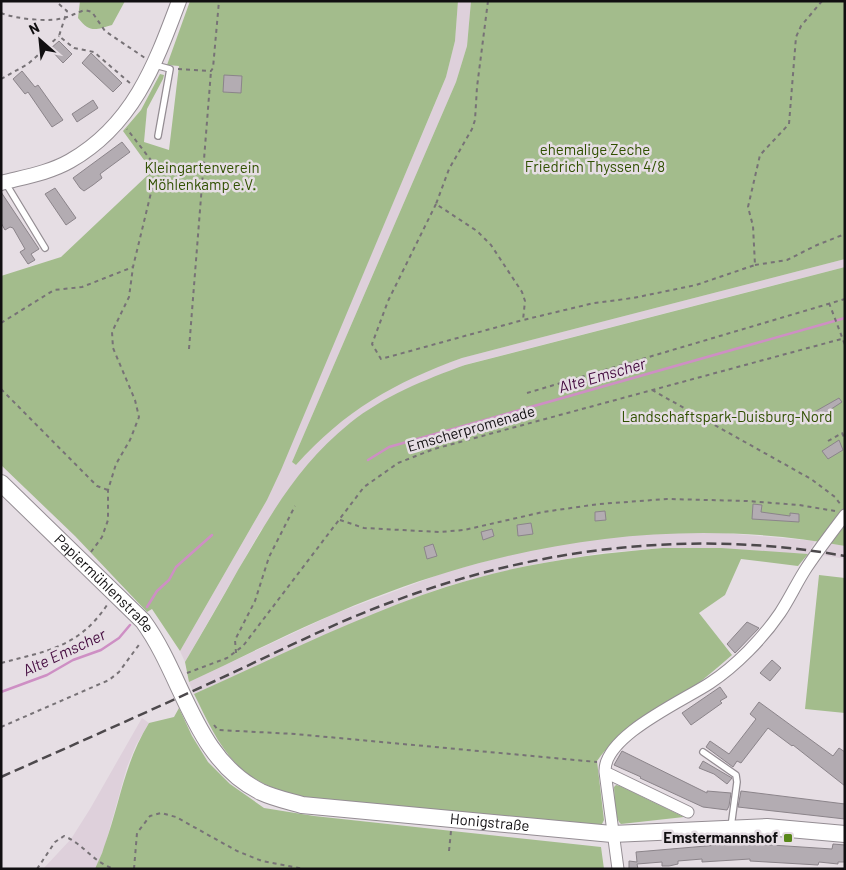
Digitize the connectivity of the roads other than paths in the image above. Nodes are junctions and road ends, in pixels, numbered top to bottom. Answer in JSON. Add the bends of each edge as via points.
{"nodes":[{"id":1,"x":180,"y":1,"type":"edge"},
{"id":2,"x":155,"y":65,"type":"junction"},
{"id":3,"x":158,"y":136,"type":"dead end"},
{"id":4,"x":3,"y":183,"type":"edge"},
{"id":5,"x":45,"y":248,"type":"dead end"},
{"id":6,"x":1,"y":483,"type":"edge"},
{"id":7,"x":842,"y":513,"type":"edge"},
{"id":8,"x":185,"y":698,"type":"joint"},
{"id":9,"x":703,"y":752,"type":"dead end"},
{"id":10,"x":604,"y":772,"type":"junction"},
{"id":11,"x":688,"y":812,"type":"dead end"},
{"id":12,"x":732,"y":826,"type":"junction"},
{"id":13,"x":612,"y":834,"type":"junction"},
{"id":14,"x":845,"y":834,"type":"edge"},
{"id":15,"x":618,"y":869,"type":"edge"}],
"edges":[{"from":1,"to":2,"type":"street"},
{"from":2,"to":3,"type":"lane","via":[[170,69]]},
{"from":2,"to":4,"type":"street","via":[[140,93],[120,119],[91,147],[50,170]]},
{"from":4,"to":5,"type":"lane"},
{"from":6,"to":8,"type":"main road","name":"Papiermühlenstraße","via":[[143,621],[158,641]]},
{"from":7,"to":10,"type":"street","via":[[764,634],[712,682],[622,739],[604,763]]},
{"from":8,"to":13,"type":"main road","name":"Honigstraße","via":[[202,735],[221,762],[237,777],[270,796],[302,805]]},
{"from":9,"to":12,"type":"lane","via":[[736,775]]},
{"from":10,"to":11,"type":"street"},
{"from":10,"to":13,"type":"street"},
{"from":12,"to":13,"type":"main road","name":"Honigstraße"},
{"from":12,"to":14,"type":"main road","name":"Honigstraße"},
{"from":13,"to":15,"type":"street"}]}
